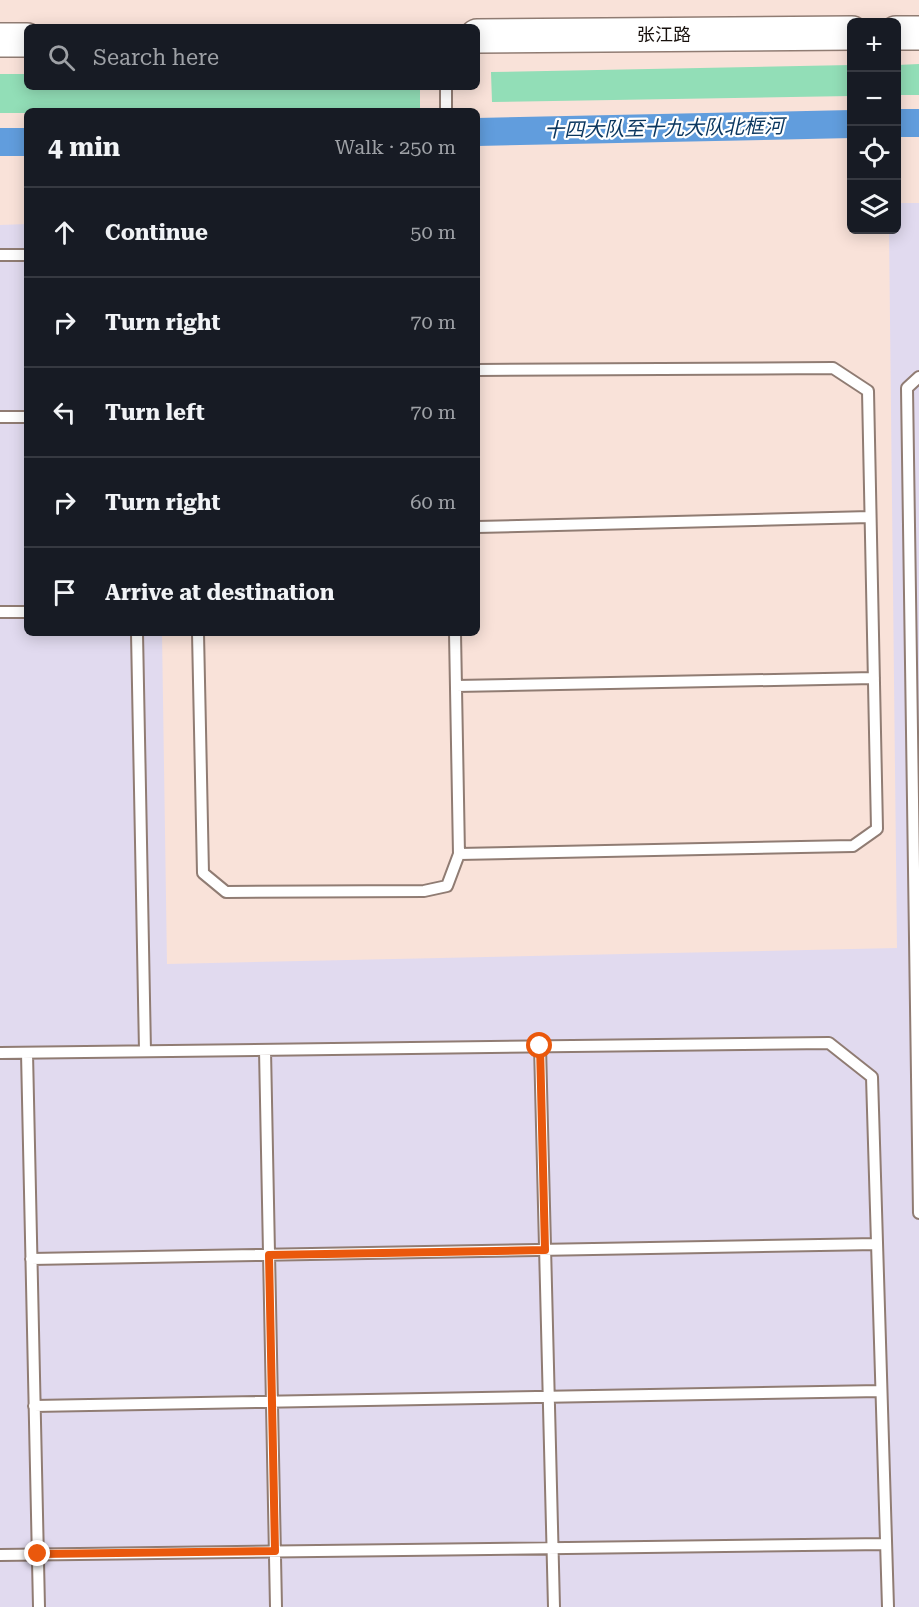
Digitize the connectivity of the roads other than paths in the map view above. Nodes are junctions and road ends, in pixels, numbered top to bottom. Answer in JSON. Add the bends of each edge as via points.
{"nodes":[{"id":1,"x":847,"y":33,"type":"edge"},
{"id":2,"x":901,"y":33,"type":"edge"},
{"id":3,"x":919,"y":33,"type":"edge"},
{"id":4,"x":480,"y":36,"type":"edge"},
{"id":5,"x":0,"y":40,"type":"edge"},
{"id":6,"x":24,"y":40,"type":"edge"},
{"id":7,"x":446,"y":90,"type":"edge"},
{"id":8,"x":446,"y":108,"type":"edge"},
{"id":9,"x":0,"y":255,"type":"edge"},
{"id":10,"x":24,"y":255,"type":"edge"},
{"id":11,"x":480,"y":370,"type":"edge"},
{"id":12,"x":919,"y":377,"type":"edge"},
{"id":13,"x":0,"y":417,"type":"edge"},
{"id":14,"x":24,"y":417,"type":"edge"},
{"id":15,"x":870,"y":517,"type":"junction"},
{"id":16,"x":480,"y":526,"type":"edge"},
{"id":17,"x":0,"y":612,"type":"edge"},
{"id":18,"x":24,"y":612,"type":"edge"},
{"id":19,"x":137,"y":636,"type":"edge"},
{"id":20,"x":198,"y":636,"type":"edge"},
{"id":21,"x":455,"y":636,"type":"edge"},
{"id":22,"x":916,"y":659,"type":"edge"},
{"id":23,"x":874,"y":678,"type":"junction"},
{"id":24,"x":456,"y":686,"type":"junction"},
{"id":25,"x":459,"y":854,"type":"junction"},
{"id":26,"x":917,"y":911,"type":"edge"},
{"id":27,"x":540,"y":1046,"type":"junction"},
{"id":28,"x":265,"y":1050,"type":"junction"},
{"id":29,"x":145,"y":1051,"type":"junction"},
{"id":30,"x":0,"y":1053,"type":"edge"},
{"id":31,"x":27,"y":1053,"type":"junction"},
{"id":32,"x":919,"y":1213,"type":"edge"},
{"id":33,"x":877,"y":1244,"type":"junction"},
{"id":34,"x":545,"y":1250,"type":"junction"},
{"id":35,"x":269,"y":1255,"type":"junction"},
{"id":36,"x":31,"y":1259,"type":"junction"},
{"id":37,"x":881,"y":1391,"type":"junction"},
{"id":38,"x":549,"y":1397,"type":"junction"},
{"id":39,"x":272,"y":1402,"type":"junction"},
{"id":40,"x":34,"y":1406,"type":"junction"},
{"id":41,"x":886,"y":1544,"type":"junction"},
{"id":42,"x":553,"y":1548,"type":"junction"},
{"id":43,"x":275,"y":1551,"type":"junction"},
{"id":44,"x":38,"y":1554,"type":"junction"},
{"id":45,"x":0,"y":1555,"type":"edge"},
{"id":46,"x":39,"y":1607,"type":"edge"},
{"id":47,"x":276,"y":1607,"type":"edge"},
{"id":48,"x":554,"y":1607,"type":"edge"},
{"id":49,"x":888,"y":1607,"type":"edge"}],
"edges":[{"from":1,"to":4,"type":"main road","name":"张江路"},
{"from":2,"to":3,"type":"main road"},
{"from":5,"to":6,"type":"main road"},
{"from":7,"to":8,"type":"lane"},
{"from":9,"to":10,"type":"lane"},
{"from":11,"to":15,"type":"lane","via":[[833,368],[868,391]]},
{"from":12,"to":22,"type":"lane","via":[[907,388]]},
{"from":13,"to":14,"type":"lane"},
{"from":15,"to":16,"type":"lane"},
{"from":15,"to":23,"type":"lane"},
{"from":17,"to":18,"type":"lane"},
{"from":19,"to":29,"type":"lane"},
{"from":20,"to":25,"type":"lane","via":[[203,873],[226,892],[424,891],[447,886]]},
{"from":21,"to":24,"type":"lane"},
{"from":22,"to":26,"type":"lane"},
{"from":23,"to":24,"type":"lane"},
{"from":23,"to":25,"type":"lane","via":[[877,829],[853,846]]},
{"from":24,"to":25,"type":"lane"},
{"from":26,"to":32,"type":"lane"},
{"from":27,"to":28,"type":"lane"},
{"from":27,"to":33,"type":"lane","via":[[829,1043],[872,1077]]},
{"from":27,"to":34,"type":"lane"},
{"from":28,"to":29,"type":"lane"},
{"from":28,"to":35,"type":"lane"},
{"from":29,"to":31,"type":"lane"},
{"from":30,"to":31,"type":"lane"},
{"from":31,"to":36,"type":"lane"},
{"from":33,"to":34,"type":"lane"},
{"from":33,"to":37,"type":"lane"},
{"from":34,"to":35,"type":"lane"},
{"from":34,"to":38,"type":"lane"},
{"from":35,"to":36,"type":"lane"},
{"from":35,"to":39,"type":"lane"},
{"from":36,"to":40,"type":"lane"},
{"from":37,"to":38,"type":"lane"},
{"from":37,"to":41,"type":"lane"},
{"from":38,"to":39,"type":"lane"},
{"from":38,"to":42,"type":"lane"},
{"from":39,"to":40,"type":"lane"},
{"from":39,"to":43,"type":"lane"},
{"from":40,"to":44,"type":"lane"},
{"from":41,"to":42,"type":"lane"},
{"from":41,"to":49,"type":"lane"},
{"from":42,"to":43,"type":"lane"},
{"from":42,"to":48,"type":"lane"},
{"from":43,"to":44,"type":"lane"},
{"from":43,"to":47,"type":"lane"},
{"from":44,"to":45,"type":"lane"},
{"from":44,"to":46,"type":"lane"}]}
